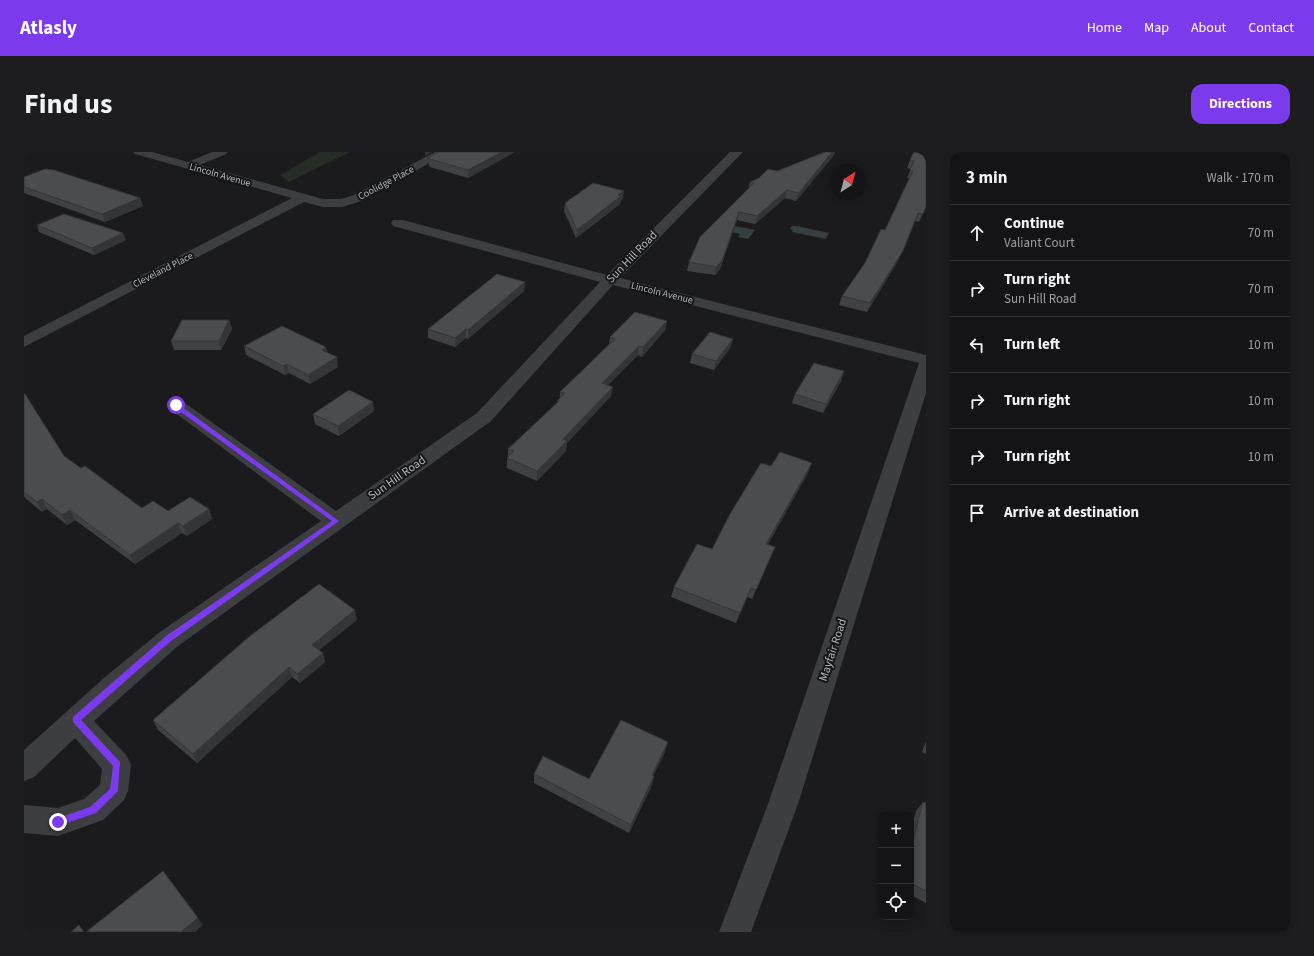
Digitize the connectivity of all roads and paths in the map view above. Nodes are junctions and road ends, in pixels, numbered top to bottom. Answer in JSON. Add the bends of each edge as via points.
{"nodes":[{"id":1,"x":139,"y":152,"type":"edge"},
{"id":2,"x":222,"y":152,"type":"edge"},
{"id":3,"x":443,"y":152,"type":"edge"},
{"id":4,"x":737,"y":152,"type":"edge"},
{"id":5,"x":188,"y":166,"type":"junction"},
{"id":6,"x":302,"y":198,"type":"junction"},
{"id":7,"x":398,"y":223,"type":"dead end"},
{"id":8,"x":610,"y":280,"type":"junction"},
{"id":9,"x":24,"y":342,"type":"edge"},
{"id":10,"x":926,"y":360,"type":"edge"},
{"id":11,"x":926,"y":366,"type":"edge"},
{"id":12,"x":176,"y":405,"type":"dead end"},
{"id":13,"x":336,"y":521,"type":"junction"},
{"id":14,"x":76,"y":720,"type":"junction"},
{"id":15,"x":24,"y":768,"type":"edge"},
{"id":16,"x":24,"y":819,"type":"edge"},
{"id":17,"x":734,"y":932,"type":"edge"}],
"edges":[{"from":1,"to":5,"type":"street","name":"Lincoln Avenue"},
{"from":2,"to":5,"type":"street"},
{"from":3,"to":6,"type":"street","name":"Coolidge Place","via":[[358,198],[342,203],[323,203]]},
{"from":4,"to":8,"type":"street","name":"Sun Hill Road"},
{"from":5,"to":6,"type":"street","name":"Lincoln Avenue"},
{"from":6,"to":9,"type":"street","name":"Cleveland Place"},
{"from":7,"to":8,"type":"street","name":"Lincoln Avenue"},
{"from":8,"to":10,"type":"street","name":"Lincoln Avenue"},
{"from":8,"to":13,"type":"street","name":"Sun Hill Road","via":[[484,417]]},
{"from":11,"to":17,"type":"street","name":"Mayfair Road","via":[[783,804]]},
{"from":12,"to":13,"type":"street"},
{"from":13,"to":14,"type":"street","name":"Sun Hill Road","via":[[169,638]]},
{"from":14,"to":15,"type":"street","name":"Sun Hill Road"},
{"from":14,"to":16,"type":"street","via":[[117,765],[114,791],[93,810],[58,822]]}]}
